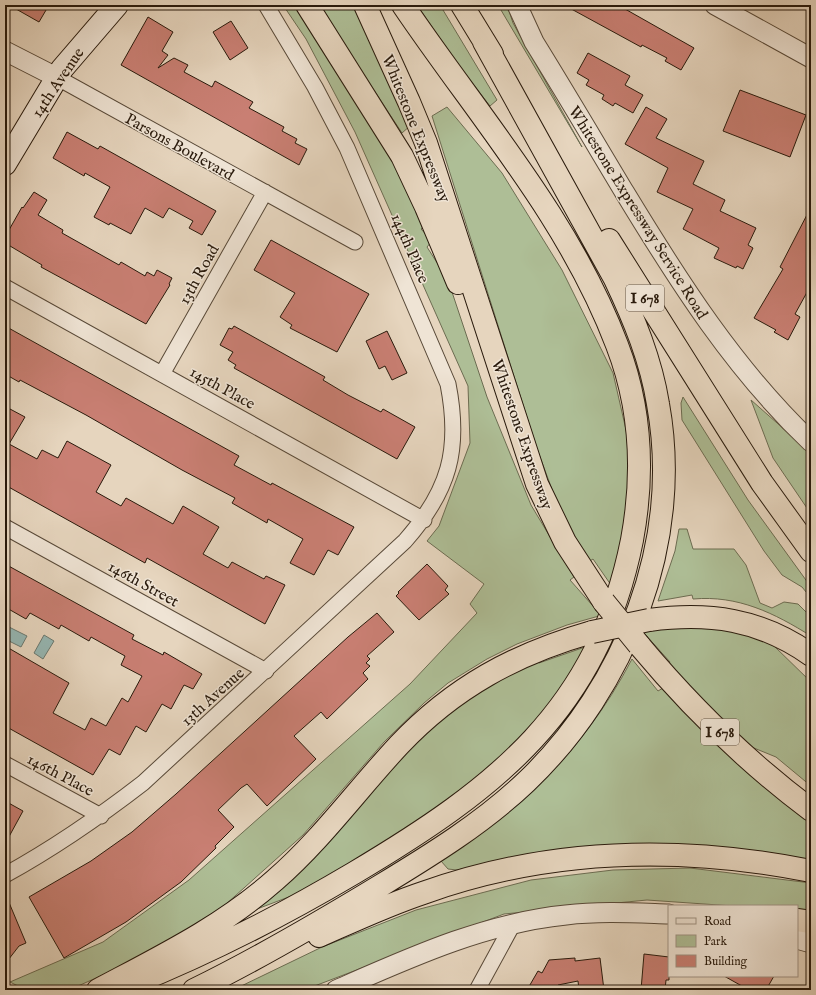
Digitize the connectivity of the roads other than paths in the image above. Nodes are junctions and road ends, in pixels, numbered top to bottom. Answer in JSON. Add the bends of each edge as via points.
{"nodes":[{"id":1,"x":117,"y":5,"type":"edge"},
{"id":2,"x":266,"y":5,"type":"edge"},
{"id":3,"x":307,"y":5,"type":"edge"},
{"id":4,"x":365,"y":5,"type":"edge"},
{"id":5,"x":403,"y":5,"type":"edge"},
{"id":6,"x":462,"y":5,"type":"edge"},
{"id":7,"x":517,"y":5,"type":"edge"},
{"id":8,"x":716,"y":5,"type":"edge"},
{"id":9,"x":484,"y":42,"type":"junction"},
{"id":10,"x":5,"y":51,"type":"edge"},
{"id":11,"x":811,"y":58,"type":"edge"},
{"id":12,"x":56,"y":78,"type":"junction"},
{"id":13,"x":5,"y":164,"type":"edge"},
{"id":14,"x":264,"y":192,"type":"junction"},
{"id":15,"x":355,"y":242,"type":"dead end"},
{"id":16,"x":5,"y":287,"type":"edge"},
{"id":17,"x":162,"y":374,"type":"junction"},
{"id":18,"x":521,"y":439,"type":"junction"},
{"id":19,"x":811,"y":442,"type":"edge"},
{"id":20,"x":424,"y":520,"type":"junction"},
{"id":21,"x":5,"y":527,"type":"edge"},
{"id":22,"x":811,"y":551,"type":"edge"},
{"id":23,"x":811,"y":655,"type":"edge"},
{"id":24,"x":266,"y":671,"type":"junction"},
{"id":25,"x":5,"y":764,"type":"edge"},
{"id":26,"x":811,"y":810,"type":"edge"},
{"id":27,"x":101,"y":816,"type":"junction"},
{"id":28,"x":811,"y":871,"type":"edge"},
{"id":29,"x":5,"y":875,"type":"edge"},
{"id":30,"x":668,"y":914,"type":"edge"},
{"id":31,"x":798,"y":920,"type":"edge"},
{"id":32,"x":811,"y":922,"type":"edge"},
{"id":33,"x":513,"y":924,"type":"junction"},
{"id":34,"x":798,"y":939,"type":"edge"},
{"id":35,"x":811,"y":943,"type":"edge"},
{"id":36,"x":98,"y":990,"type":"edge"},
{"id":37,"x":117,"y":990,"type":"edge"},
{"id":38,"x":194,"y":990,"type":"edge"},
{"id":39,"x":336,"y":990,"type":"edge"},
{"id":40,"x":477,"y":990,"type":"edge"}],
"edges":[{"from":1,"to":12,"type":"main road","name":"14th Avenue","via":[[68,60]]},
{"from":2,"to":20,"type":"street","name":"144th Place","via":[[315,87],[347,148],[448,384],[453,410],[454,434],[451,455],[444,481]]},
{"from":3,"to":18,"type":"highway","via":[[405,162],[438,233]]},
{"from":4,"to":18,"type":"highway","name":"Whitestone Expressway","number":"I 678","via":[[426,143]]},
{"from":5,"to":37,"type":"highway","via":[[516,160],[546,206],[577,260],[617,344],[633,402],[639,461],[635,521],[618,594],[600,642],[569,695],[527,747],[482,788],[410,839],[311,897],[210,950]]},
{"from":6,"to":9,"type":"highway","number":"I 678"},
{"from":7,"to":19,"type":"street","name":"Whitestone Expressway Service Road","via":[[534,42],[693,302],[734,358]]},
{"from":8,"to":11,"type":"street"},
{"from":9,"to":22,"type":"highway","number":"I 678","via":[[744,456]]},
{"from":9,"to":38,"type":"highway","via":[[607,264],[646,352],[658,402],[664,469],[660,524],[648,579],[629,634],[594,699],[559,748],[514,793],[466,830],[396,876],[284,943]]},
{"from":10,"to":12,"type":"street","name":"Parsons Boulevard"},
{"from":12,"to":13,"type":"main road","name":"14th Avenue"},
{"from":12,"to":14,"type":"street","name":"Parsons Boulevard"},
{"from":14,"to":15,"type":"street","name":"Parsons Boulevard"},
{"from":14,"to":17,"type":"street","name":"13th Road"},
{"from":16,"to":17,"type":"street","name":"145th Place"},
{"from":17,"to":20,"type":"street","name":"145th Place"},
{"from":18,"to":26,"type":"highway","name":"Whitestone Expressway","number":"I 678","bridge":true,"via":[[539,489],[557,528],[580,568],[604,602],[708,721]]},
{"from":20,"to":24,"type":"street","name":"13th Avenue","via":[[405,541]]},
{"from":21,"to":24,"type":"street","name":"146th Street"},
{"from":23,"to":36,"type":"highway","bridge":true,"via":[[769,632],[736,621],[698,616],[649,620],[592,632],[552,644],[516,659],[463,689],[434,712],[408,736],[308,847],[264,890],[204,933]]},
{"from":24,"to":27,"type":"street","name":"13th Avenue","via":[[143,783]]},
{"from":25,"to":27,"type":"street","name":"146th Place"},
{"from":27,"to":29,"type":"street","name":"13th Avenue"},
{"from":28,"to":38,"type":"highway","via":[[749,860],[668,854],[595,856],[536,863],[477,876],[404,900]]},
{"from":30,"to":33,"type":"street","via":[[616,912],[566,915]]},
{"from":31,"to":32,"type":"highway"},
{"from":33,"to":39,"type":"street","via":[[430,950]]},
{"from":33,"to":40,"type":"street"},
{"from":34,"to":35,"type":"street"}]}
